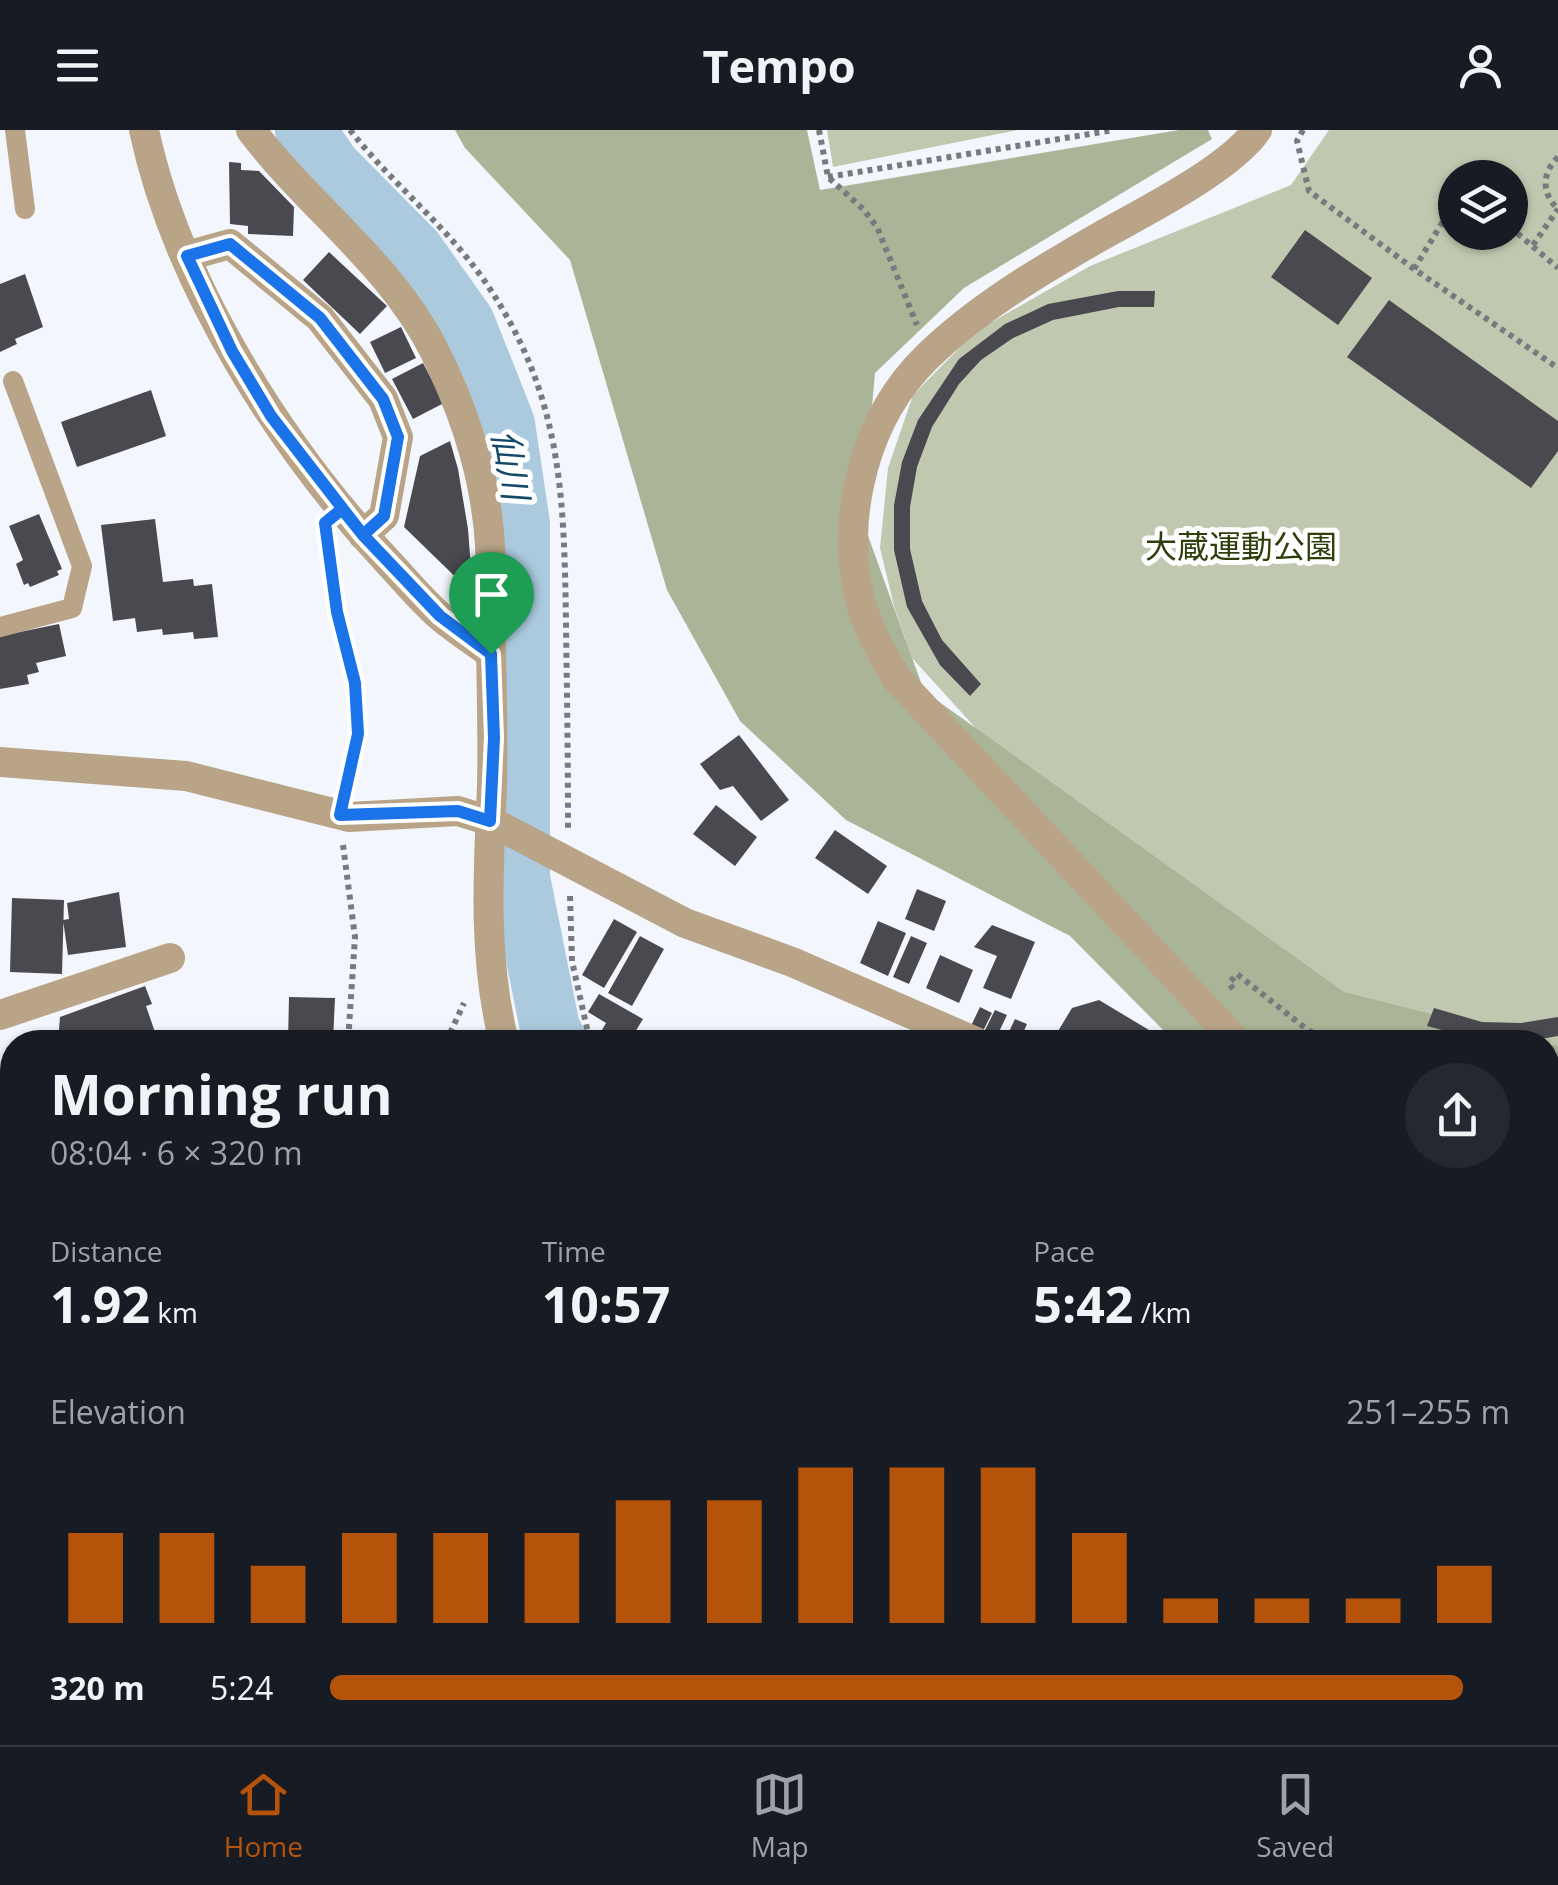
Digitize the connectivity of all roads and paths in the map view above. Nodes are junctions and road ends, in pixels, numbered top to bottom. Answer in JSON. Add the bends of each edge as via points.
{"nodes":[{"id":1,"x":14,"y":130,"type":"edge"},
{"id":2,"x":144,"y":130,"type":"edge"},
{"id":3,"x":251,"y":130,"type":"edge"},
{"id":4,"x":350,"y":130,"type":"edge"},
{"id":5,"x":819,"y":130,"type":"edge"},
{"id":6,"x":1114,"y":130,"type":"edge"},
{"id":7,"x":1257,"y":130,"type":"edge"},
{"id":8,"x":1302,"y":130,"type":"edge"},
{"id":9,"x":1558,"y":157,"type":"edge"},
{"id":10,"x":828,"y":178,"type":"junction"},
{"id":11,"x":25,"y":209,"type":"dead end"},
{"id":12,"x":1438,"y":230,"type":"edge"},
{"id":13,"x":1528,"y":242,"type":"edge"},
{"id":14,"x":1533,"y":246,"type":"junction"},
{"id":15,"x":187,"y":256,"type":"junction"},
{"id":16,"x":1558,"y":268,"type":"edge"},
{"id":17,"x":1414,"y":269,"type":"junction"},
{"id":18,"x":932,"y":353,"type":"junction"},
{"id":19,"x":1558,"y":368,"type":"edge"},
{"id":20,"x":13,"y":381,"type":"dead end"},
{"id":21,"x":342,"y":509,"type":"junction"},
{"id":22,"x":363,"y":535,"type":"junction"},
{"id":23,"x":0,"y":627,"type":"edge"},
{"id":24,"x":491,"y":654,"type":"junction"},
{"id":25,"x":0,"y":762,"type":"edge"},
{"id":26,"x":340,"y":815,"type":"junction"},
{"id":27,"x":490,"y":821,"type":"junction"},
{"id":28,"x":569,"y":864,"type":"junction"},
{"id":29,"x":170,"y":958,"type":"dead end"},
{"id":30,"x":1229,"y":983,"type":"dead end"},
{"id":31,"x":0,"y":1015,"type":"edge"},
{"id":32,"x":349,"y":1030,"type":"edge"},
{"id":33,"x":502,"y":1030,"type":"edge"},
{"id":34,"x":587,"y":1030,"type":"edge"},
{"id":35,"x":948,"y":1030,"type":"edge"},
{"id":36,"x":1225,"y":1030,"type":"edge"},
{"id":37,"x":1307,"y":1030,"type":"edge"}],
"edges":[{"from":1,"to":11,"type":"lane"},
{"from":2,"to":15,"type":"street"},
{"from":3,"to":24,"type":"street","via":[[286,175],[367,254],[433,348],[464,416],[484,501]]},
{"from":4,"to":28,"type":"path","via":[[438,220],[486,284],[544,403],[564,511]]},
{"from":5,"to":10,"type":"path"},
{"from":6,"to":10,"type":"path"},
{"from":7,"to":18,"type":"street","via":[[1180,192],[1024,280]]},
{"from":8,"to":17,"type":"path","via":[[1297,142],[1310,191]]},
{"from":9,"to":14,"type":"path","via":[[1545,178],[1558,210]]},
{"from":10,"to":18,"type":"path","via":[[877,227]]},
{"from":12,"to":17,"type":"path"},
{"from":13,"to":14,"type":"path"},
{"from":14,"to":16,"type":"path"},
{"from":15,"to":21,"type":"street","via":[[271,416]]},
{"from":15,"to":22,"type":"street","via":[[230,244],[320,318],[383,399],[398,437],[384,516]]},
{"from":17,"to":19,"type":"path"},
{"from":18,"to":36,"type":"street","via":[[868,446],[853,521],[859,596],[875,640],[897,679]]},
{"from":20,"to":23,"type":"lane","via":[[82,566],[72,608]]},
{"from":21,"to":22,"type":"street"},
{"from":21,"to":26,"type":"path","via":[[325,523],[358,734]]},
{"from":22,"to":24,"type":"street","via":[[440,616]]},
{"from":24,"to":27,"type":"street"},
{"from":25,"to":26,"type":"street","via":[[186,776]]},
{"from":26,"to":27,"type":"street","via":[[458,811]]},
{"from":26,"to":32,"type":"path","via":[[355,938]]},
{"from":27,"to":28,"type":"street"},
{"from":27,"to":33,"type":"street","via":[[489,965]]},
{"from":28,"to":34,"type":"path","via":[[572,961]]},
{"from":28,"to":35,"type":"street","via":[[685,922]]},
{"from":29,"to":31,"type":"street"},
{"from":30,"to":37,"type":"path","via":[[1237,974]]}]}
